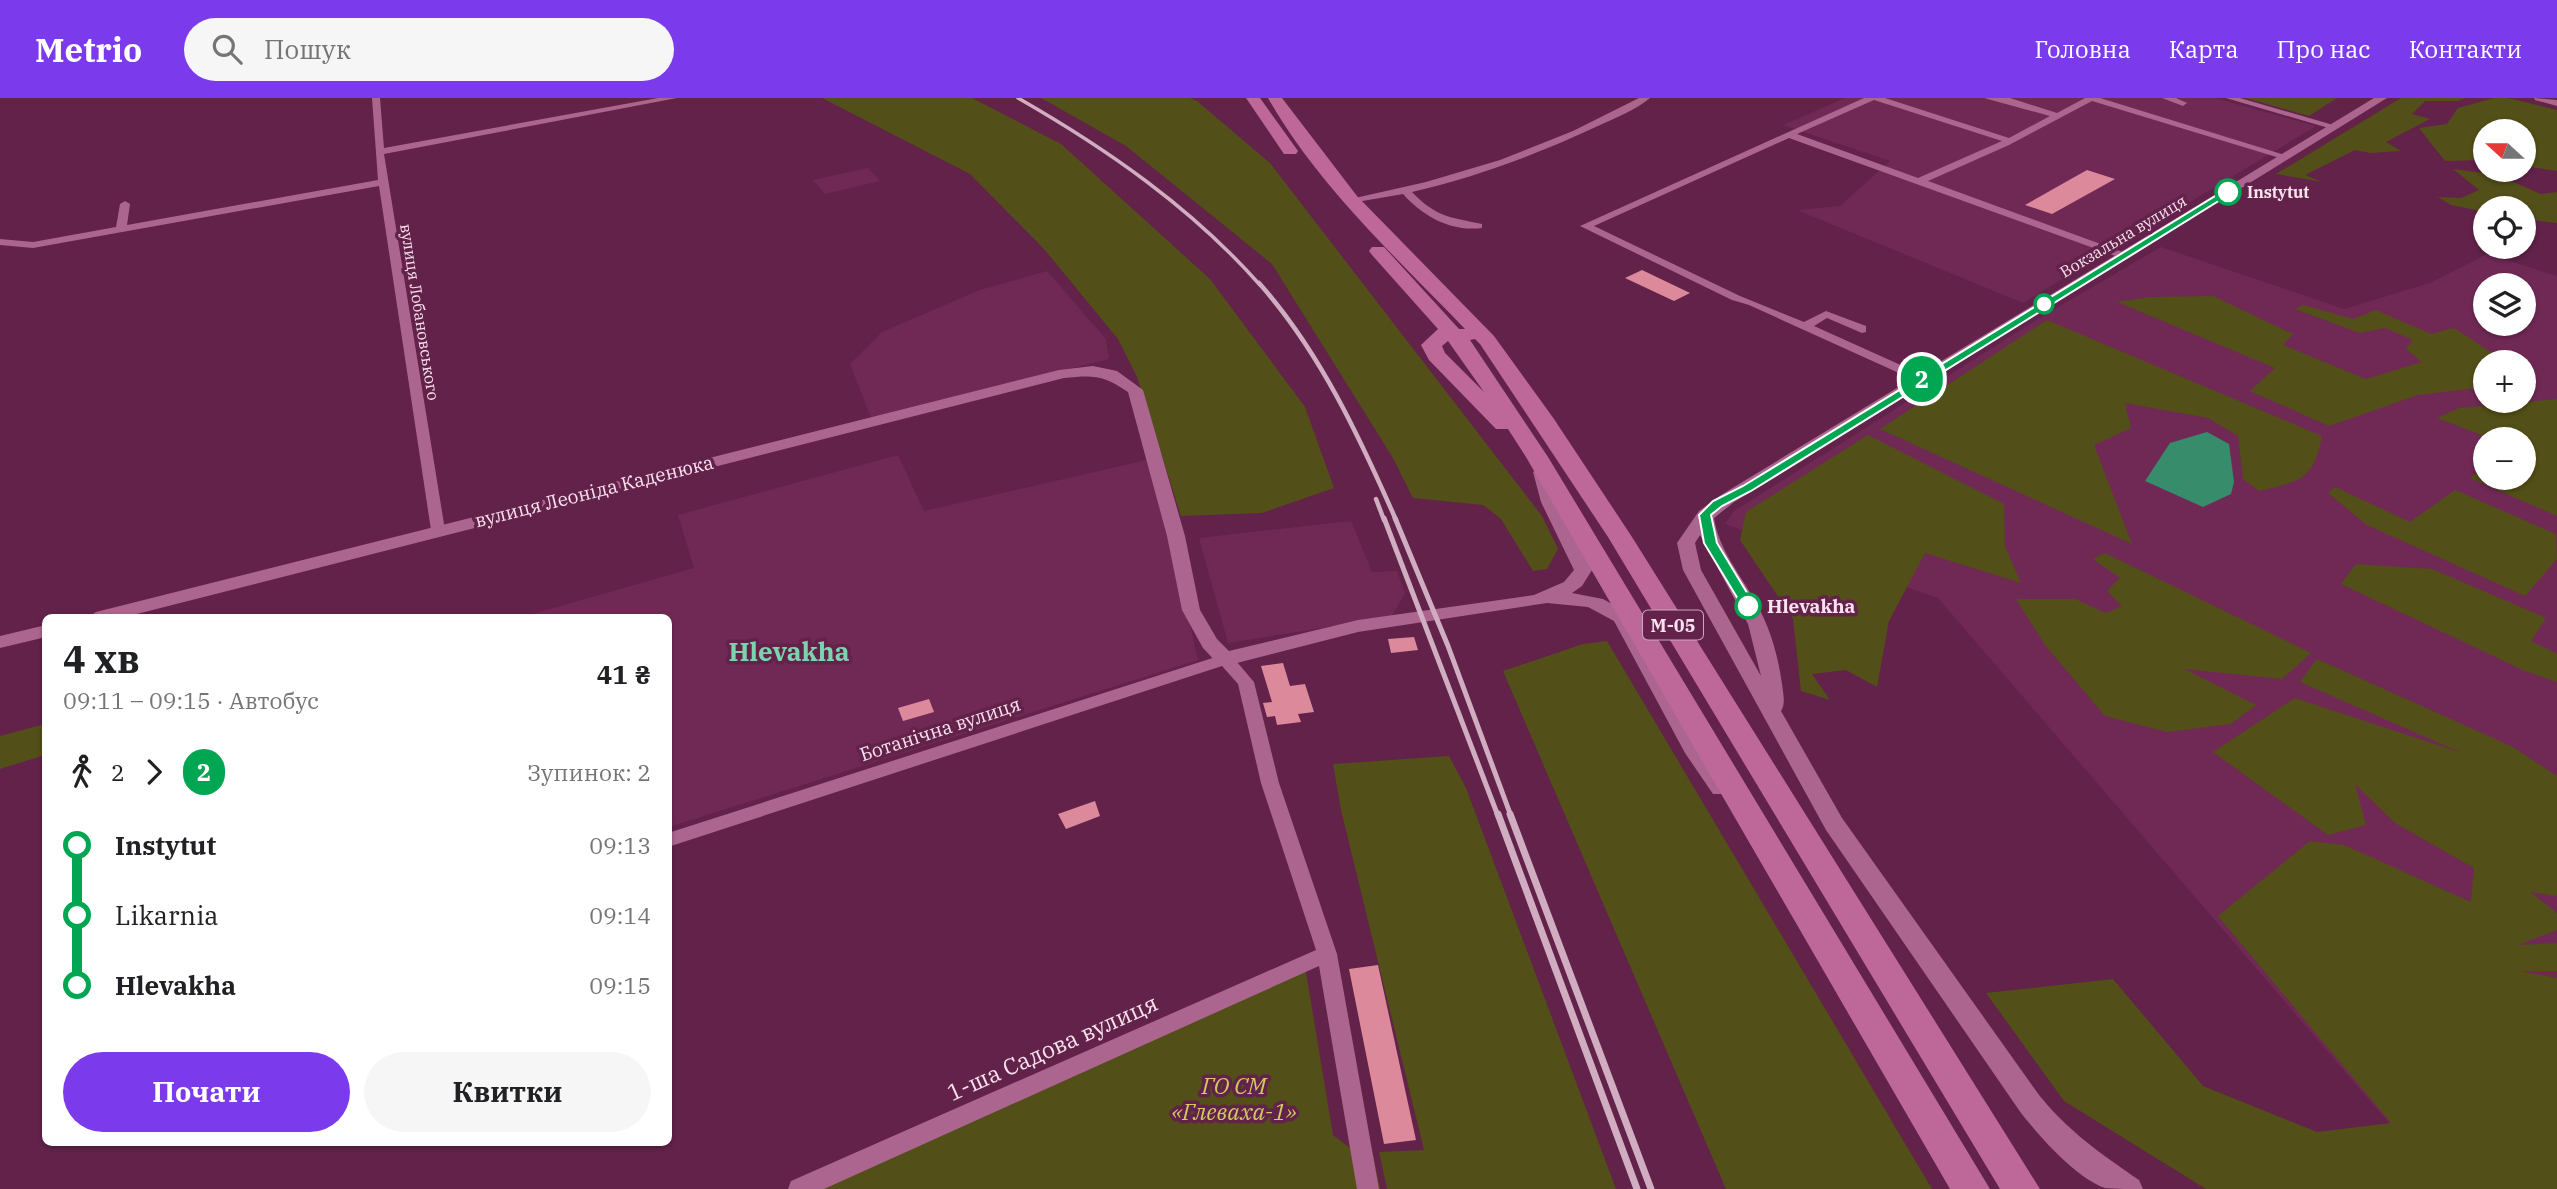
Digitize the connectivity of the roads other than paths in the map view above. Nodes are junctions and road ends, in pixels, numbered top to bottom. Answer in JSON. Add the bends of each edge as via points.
{"nodes":[{"id":1,"x":377,"y":98,"type":"edge"},
{"id":2,"x":673,"y":98,"type":"edge"},
{"id":3,"x":1253,"y":98,"type":"edge"},
{"id":4,"x":1275,"y":98,"type":"edge"},
{"id":5,"x":1646,"y":98,"type":"edge"},
{"id":6,"x":1871,"y":98,"type":"edge"},
{"id":7,"x":1876,"y":98,"type":"edge"},
{"id":8,"x":1988,"y":98,"type":"edge"},
{"id":9,"x":2091,"y":98,"type":"edge"},
{"id":10,"x":2166,"y":98,"type":"edge"},
{"id":11,"x":2231,"y":98,"type":"edge"},
{"id":12,"x":2382,"y":98,"type":"edge"},
{"id":13,"x":2538,"y":98,"type":"edge"},
{"id":14,"x":2183,"y":103,"type":"dead end"},
{"id":15,"x":2557,"y":103,"type":"edge"},
{"id":16,"x":2059,"y":116,"type":"junction"},
{"id":17,"x":1977,"y":117,"type":"dead end"},
{"id":18,"x":1956,"y":125,"type":"junction"},
{"id":19,"x":2335,"y":127,"type":"junction"},
{"id":20,"x":1790,"y":135,"type":"junction"},
{"id":21,"x":2010,"y":141,"type":"junction"},
{"id":22,"x":379,"y":152,"type":"junction"},
{"id":23,"x":2286,"y":157,"type":"junction"},
{"id":24,"x":383,"y":182,"type":"junction"},
{"id":25,"x":1918,"y":182,"type":"junction"},
{"id":26,"x":1407,"y":192,"type":"junction"},
{"id":27,"x":1351,"y":200,"type":"junction"},
{"id":28,"x":125,"y":204,"type":"dead end"},
{"id":29,"x":1478,"y":226,"type":"dead end"},
{"id":30,"x":121,"y":229,"type":"junction"},
{"id":31,"x":0,"y":242,"type":"edge"},
{"id":32,"x":2124,"y":256,"type":"junction"},
{"id":33,"x":1805,"y":326,"type":"junction"},
{"id":34,"x":1862,"y":329,"type":"dead end"},
{"id":35,"x":1453,"y":333,"type":"junction"},
{"id":36,"x":1487,"y":340,"type":"junction"},
{"id":37,"x":1921,"y":379,"type":"junction"},
{"id":38,"x":1537,"y":457,"type":"junction"},
{"id":39,"x":1705,"y":515,"type":"junction"},
{"id":40,"x":438,"y":530,"type":"junction"},
{"id":41,"x":1688,"y":556,"type":"junction"},
{"id":42,"x":1718,"y":556,"type":"junction"},
{"id":43,"x":1542,"y":598,"type":"junction"},
{"id":44,"x":1717,"y":610,"type":"junction"},
{"id":45,"x":1752,"y":612,"type":"junction"},
{"id":46,"x":112,"y":614,"type":"edge"},
{"id":47,"x":42,"y":632,"type":"edge"},
{"id":48,"x":0,"y":642,"type":"edge"},
{"id":49,"x":1225,"y":659,"type":"junction"},
{"id":50,"x":1775,"y":715,"type":"junction"},
{"id":51,"x":672,"y":839,"type":"edge"},
{"id":52,"x":1781,"y":870,"type":"junction"},
{"id":53,"x":1327,"y":954,"type":"junction"},
{"id":54,"x":1968,"y":1101,"type":"junction"},
{"id":55,"x":799,"y":1189,"type":"edge"},
{"id":56,"x":1368,"y":1189,"type":"edge"},
{"id":57,"x":1971,"y":1189,"type":"edge"},
{"id":58,"x":2021,"y":1189,"type":"edge"},
{"id":59,"x":2035,"y":1189,"type":"edge"},
{"id":60,"x":2129,"y":1189,"type":"edge"}],
"edges":[{"from":1,"to":22,"type":"street","name":"вулиця Лобановського"},
{"from":2,"to":22,"type":"street"},
{"from":3,"to":35,"type":"highway","number":"М-05","via":[[1313,180]]},
{"from":4,"to":27,"type":"highway","number":"М-05"},
{"from":5,"to":26,"type":"street","via":[[1553,142]]},
{"from":6,"to":20,"type":"street"},
{"from":7,"to":18,"type":"street"},
{"from":8,"to":16,"type":"street"},
{"from":9,"to":16,"type":"street"},
{"from":9,"to":23,"type":"street"},
{"from":10,"to":14,"type":"street"},
{"from":11,"to":19,"type":"street"},
{"from":12,"to":19,"type":"street","name":"Вокзальна вулиця"},
{"from":13,"to":15,"type":"street"},
{"from":16,"to":21,"type":"street"},
{"from":17,"to":18,"type":"street"},
{"from":18,"to":21,"type":"street"},
{"from":19,"to":23,"type":"street","name":"Вокзальна вулиця"},
{"from":20,"to":25,"type":"street"},
{"from":20,"to":33,"type":"street","via":[[1585,226]]},
{"from":21,"to":25,"type":"street"},
{"from":22,"to":24,"type":"street","name":"вулиця Лобановського"},
{"from":23,"to":32,"type":"street","name":"Вокзальна вулиця"},
{"from":24,"to":30,"type":"street"},
{"from":24,"to":40,"type":"street","name":"вулиця Лобановського"},
{"from":25,"to":32,"type":"street","via":[[2034,219]]},
{"from":26,"to":27,"type":"street"},
{"from":26,"to":29,"type":"street","via":[[1438,220]]},
{"from":27,"to":36,"type":"highway","number":"М-05"},
{"from":28,"to":30,"type":"street"},
{"from":30,"to":31,"type":"street","via":[[33,245]]},
{"from":32,"to":37,"type":"street","name":"Вокзальна вулиця"},
{"from":33,"to":34,"type":"street","via":[[1826,314]]},
{"from":33,"to":37,"type":"street"},
{"from":35,"to":36,"type":"highway"},
{"from":35,"to":38,"type":"highway","number":"М-05"},
{"from":36,"to":54,"type":"highway","number":"М-05","via":[[1619,537]]},
{"from":37,"to":39,"type":"street","name":"Вокзальна вулиця","via":[[1717,503]]},
{"from":38,"to":43,"type":"street","via":[[1550,502],[1583,570],[1574,584]]},
{"from":38,"to":52,"type":"highway","number":"М-05"},
{"from":39,"to":41,"type":"street","via":[[1686,543]]},
{"from":39,"to":42,"type":"street","via":[[1710,543]]},
{"from":40,"to":46,"type":"street","name":"вулиця Леоніда Каденюка"},
{"from":40,"to":49,"type":"street","name":"вулиця Леоніда Каденюка","via":[[1065,373],[1112,374],[1135,390],[1176,536],[1191,610]]},
{"from":41,"to":42,"type":"street","via":[[1703,552]]},
{"from":41,"to":44,"type":"street"},
{"from":42,"to":45,"type":"street"},
{"from":43,"to":49,"type":"street","via":[[1359,626]]},
{"from":43,"to":52,"type":"street","via":[[1606,605],[1621,617],[1692,748]]},
{"from":44,"to":45,"type":"street","via":[[1742,615]]},
{"from":44,"to":50,"type":"street"},
{"from":45,"to":50,"type":"street","via":[[1769,650]]},
{"from":47,"to":48,"type":"street"},
{"from":49,"to":51,"type":"street","name":"Ботанічна вулиця"},
{"from":49,"to":53,"type":"street","via":[[1246,682],[1270,783]]},
{"from":50,"to":60,"type":"street","via":[[1834,824],[2031,1104],[2075,1152]]},
{"from":52,"to":57,"type":"highway","number":"М-05"},
{"from":53,"to":55,"type":"street","name":"1-ша Садова вулиця"},
{"from":53,"to":56,"type":"street"},
{"from":54,"to":58,"type":"highway","number":"М-05"},
{"from":54,"to":59,"type":"street","via":[[2002,1139]]}]}
